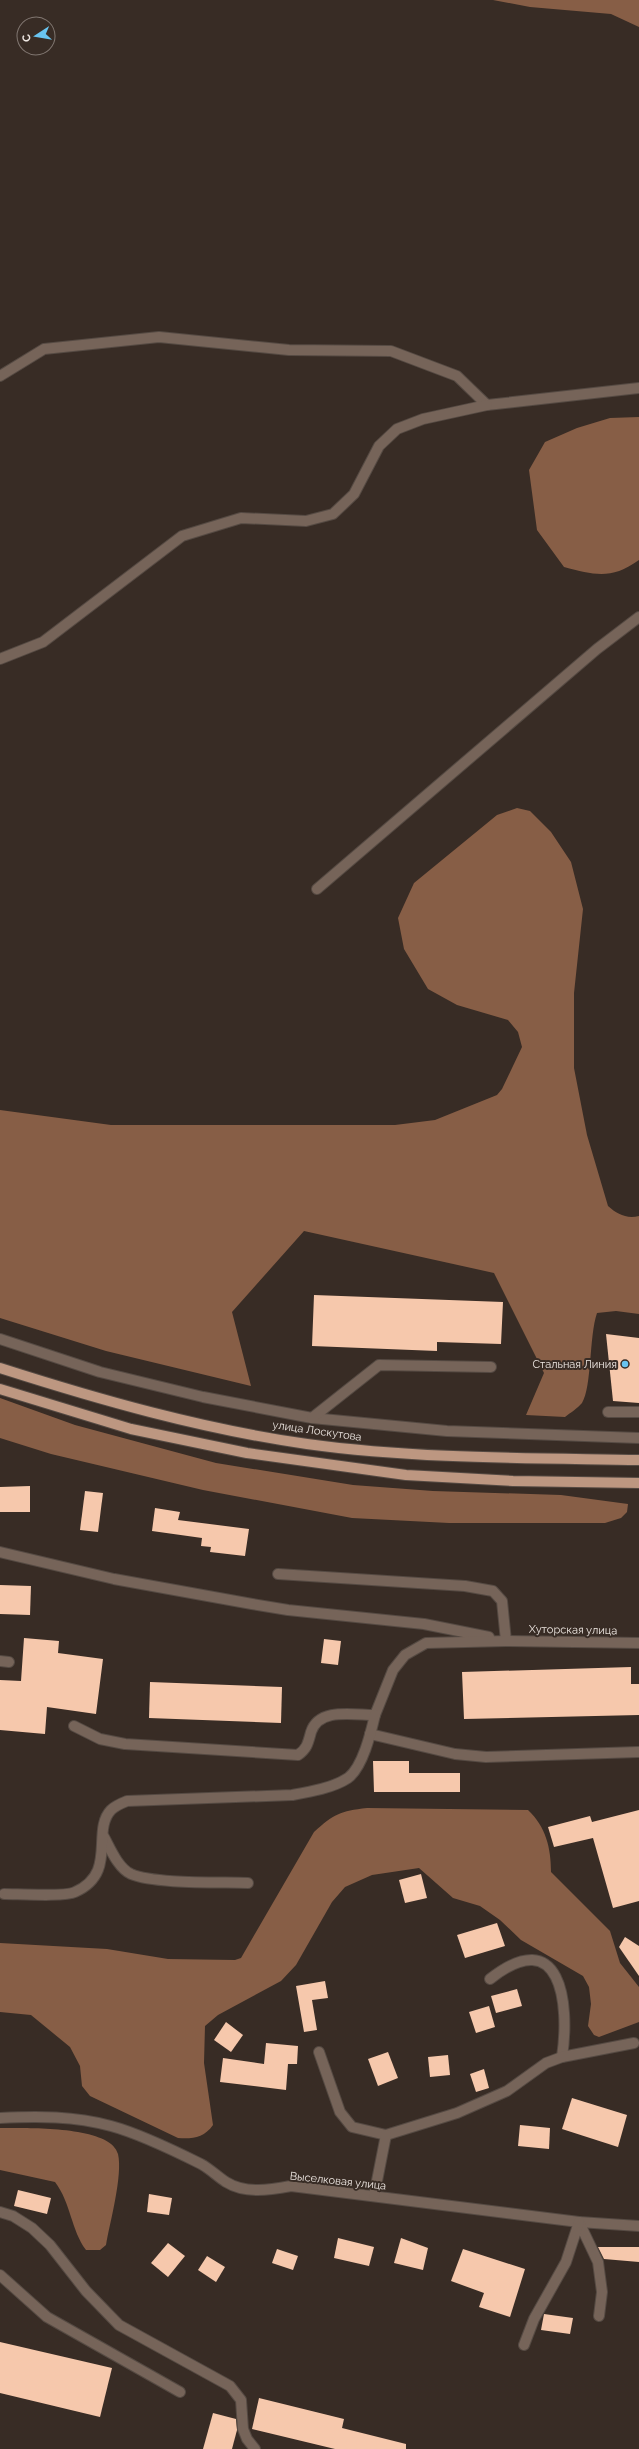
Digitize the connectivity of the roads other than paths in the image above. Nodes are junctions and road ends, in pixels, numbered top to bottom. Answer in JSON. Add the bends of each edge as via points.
{"nodes":[{"id":1,"x":0,"y":376,"type":"edge"},
{"id":2,"x":639,"y":388,"type":"edge"},
{"id":3,"x":487,"y":405,"type":"junction"},
{"id":4,"x":639,"y":618,"type":"edge"},
{"id":5,"x":0,"y":659,"type":"edge"},
{"id":6,"x":317,"y":889,"type":"dead end"},
{"id":7,"x":0,"y":1339,"type":"edge"},
{"id":8,"x":491,"y":1367,"type":"dead end"},
{"id":9,"x":0,"y":1368,"type":"edge"},
{"id":10,"x":0,"y":1389,"type":"edge"},
{"id":11,"x":608,"y":1412,"type":"dead end"},
{"id":12,"x":639,"y":1412,"type":"edge"},
{"id":13,"x":312,"y":1418,"type":"junction"},
{"id":14,"x":639,"y":1438,"type":"edge"},
{"id":15,"x":639,"y":1460,"type":"edge"},
{"id":16,"x":639,"y":1483,"type":"edge"},
{"id":17,"x":0,"y":1552,"type":"edge"},
{"id":18,"x":278,"y":1574,"type":"dead end"},
{"id":19,"x":506,"y":1641,"type":"junction"},
{"id":20,"x":639,"y":1643,"type":"edge"},
{"id":21,"x":375,"y":1715,"type":"junction"},
{"id":22,"x":74,"y":1726,"type":"dead end"},
{"id":23,"x":370,"y":1734,"type":"junction"},
{"id":24,"x":638,"y":1752,"type":"dead end"},
{"id":25,"x":104,"y":1836,"type":"junction"},
{"id":26,"x":248,"y":1883,"type":"dead end"},
{"id":27,"x":4,"y":1894,"type":"dead end"},
{"id":28,"x":490,"y":1979,"type":"dead end"},
{"id":29,"x":634,"y":2043,"type":"dead end"},
{"id":30,"x":319,"y":2052,"type":"dead end"},
{"id":31,"x":562,"y":2057,"type":"junction"},
{"id":32,"x":0,"y":2118,"type":"edge"},
{"id":33,"x":386,"y":2135,"type":"junction"},
{"id":34,"x":374,"y":2196,"type":"junction"},
{"id":35,"x":0,"y":2212,"type":"edge"},
{"id":36,"x":579,"y":2222,"type":"junction"},
{"id":37,"x":639,"y":2226,"type":"edge"},
{"id":38,"x":0,"y":2275,"type":"edge"},
{"id":39,"x":599,"y":2316,"type":"dead end"},
{"id":40,"x":524,"y":2345,"type":"dead end"},
{"id":41,"x":180,"y":2392,"type":"dead end"},
{"id":42,"x":255,"y":2449,"type":"edge"}],
"edges":[{"from":1,"to":3,"type":"street","via":[[44,349],[159,337],[289,350],[391,351],[457,376]]},
{"from":2,"to":3,"type":"street"},
{"from":3,"to":5,"type":"street","via":[[423,419],[397,428],[378,446],[354,494],[333,514],[306,521],[241,518],[182,536],[43,642]]},
{"from":4,"to":6,"type":"street","via":[[597,649]]},
{"from":7,"to":13,"type":"street","via":[[100,1372],[203,1397]]},
{"from":8,"to":13,"type":"street","via":[[379,1365]]},
{"from":9,"to":15,"type":"main road","name":"улица Лоскутова","via":[[94,1398],[198,1424],[306,1444],[443,1456]]},
{"from":10,"to":16,"type":"main road","via":[[131,1429],[247,1453],[406,1475],[513,1481]]},
{"from":11,"to":12,"type":"street"},
{"from":13,"to":14,"type":"street","via":[[447,1431]]},
{"from":17,"to":19,"type":"street","via":[[114,1579],[252,1604],[424,1624]]},
{"from":18,"to":19,"type":"street","via":[[465,1586],[493,1591],[502,1601]]},
{"from":19,"to":20,"type":"street","name":"Хуторская улица"},
{"from":19,"to":21,"type":"street","via":[[426,1643],[405,1655],[387,1679]]},
{"from":21,"to":22,"type":"street","via":[[325,1715],[314,1723],[306,1749],[298,1755],[125,1744],[100,1739]]},
{"from":21,"to":23,"type":"street"},
{"from":23,"to":24,"type":"street","via":[[455,1754],[486,1757]]},
{"from":23,"to":25,"type":"street","via":[[348,1778],[330,1785],[292,1795],[127,1801],[111,1810],[104,1821]]},
{"from":25,"to":26,"type":"street","via":[[118,1861],[130,1873],[150,1878]]},
{"from":25,"to":27,"type":"street","via":[[102,1863],[88,1884],[74,1893]]},
{"from":28,"to":31,"type":"street","via":[[502,1970],[528,1959],[538,1959],[550,1967],[562,1992],[566,2030]]},
{"from":29,"to":31,"type":"street"},
{"from":30,"to":33,"type":"street","via":[[340,2112],[352,2127]]},
{"from":31,"to":33,"type":"street","via":[[546,2063],[507,2091],[457,2113]]},
{"from":32,"to":34,"type":"street","name":"Выселковая улица","via":[[43,2116],[78,2119],[112,2127],[202,2165],[227,2183],[250,2189],[269,2190],[291,2186]]},
{"from":33,"to":34,"type":"street"},
{"from":34,"to":36,"type":"street","name":"Выселковая улица"},
{"from":35,"to":42,"type":"street","via":[[13,2216],[32,2228],[50,2245],[86,2291],[119,2324],[230,2386],[241,2400],[243,2429]]},
{"from":36,"to":37,"type":"street","name":"Выселковая улица"},
{"from":36,"to":39,"type":"street","via":[[598,2262],[602,2292]]},
{"from":36,"to":40,"type":"street","via":[[566,2262],[534,2319]]},
{"from":38,"to":41,"type":"street","via":[[47,2317]]}]}
